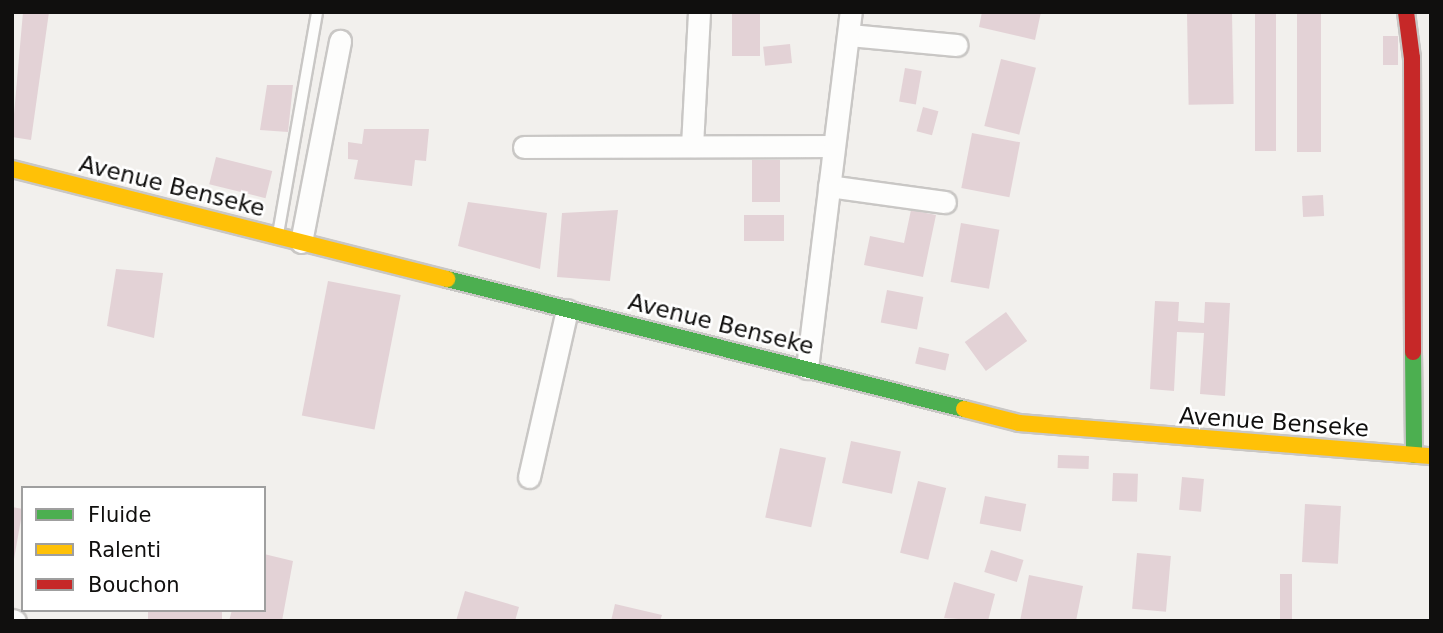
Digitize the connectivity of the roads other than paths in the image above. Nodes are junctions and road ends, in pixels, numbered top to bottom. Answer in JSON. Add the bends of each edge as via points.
{"nodes":[{"id":1,"x":317,"y":12,"type":"edge"},
{"id":2,"x":699,"y":12,"type":"edge"},
{"id":3,"x":851,"y":12,"type":"edge"},
{"id":4,"x":1406,"y":12,"type":"edge"},
{"id":5,"x":849,"y":35,"type":"junction"},
{"id":6,"x":340,"y":41,"type":"dead end"},
{"id":7,"x":957,"y":46,"type":"dead end"},
{"id":8,"x":692,"y":146,"type":"junction"},
{"id":9,"x":834,"y":146,"type":"junction"},
{"id":10,"x":524,"y":147,"type":"dead end"},
{"id":11,"x":12,"y":169,"type":"edge"},
{"id":12,"x":829,"y":186,"type":"junction"},
{"id":13,"x":946,"y":202,"type":"dead end"},
{"id":14,"x":278,"y":236,"type":"junction"},
{"id":15,"x":301,"y":242,"type":"junction"},
{"id":16,"x":567,"y":310,"type":"junction"},
{"id":17,"x":807,"y":368,"type":"junction"},
{"id":18,"x":1414,"y":455,"type":"junction"},
{"id":19,"x":1431,"y":456,"type":"edge"},
{"id":20,"x":529,"y":477,"type":"dead end"}],
"edges":[{"from":1,"to":14,"type":"lane"},
{"from":2,"to":8,"type":"street"},
{"from":3,"to":5,"type":"street"},
{"from":4,"to":18,"type":"street","via":[[1412,58]]},
{"from":5,"to":7,"type":"street"},
{"from":5,"to":9,"type":"street"},
{"from":6,"to":15,"type":"street"},
{"from":8,"to":9,"type":"street"},
{"from":8,"to":10,"type":"street"},
{"from":9,"to":12,"type":"street"},
{"from":11,"to":14,"type":"street","name":"Avenue Benseke"},
{"from":12,"to":13,"type":"street"},
{"from":12,"to":17,"type":"street"},
{"from":14,"to":15,"type":"street","name":"Avenue Benseke"},
{"from":15,"to":16,"type":"street","name":"Avenue Benseke"},
{"from":16,"to":17,"type":"street","name":"Avenue Benseke"},
{"from":16,"to":20,"type":"street"},
{"from":17,"to":18,"type":"street","name":"Avenue Benseke","via":[[972,414],[1041,427]]},
{"from":18,"to":19,"type":"street","name":"Avenue Benseke"}]}
